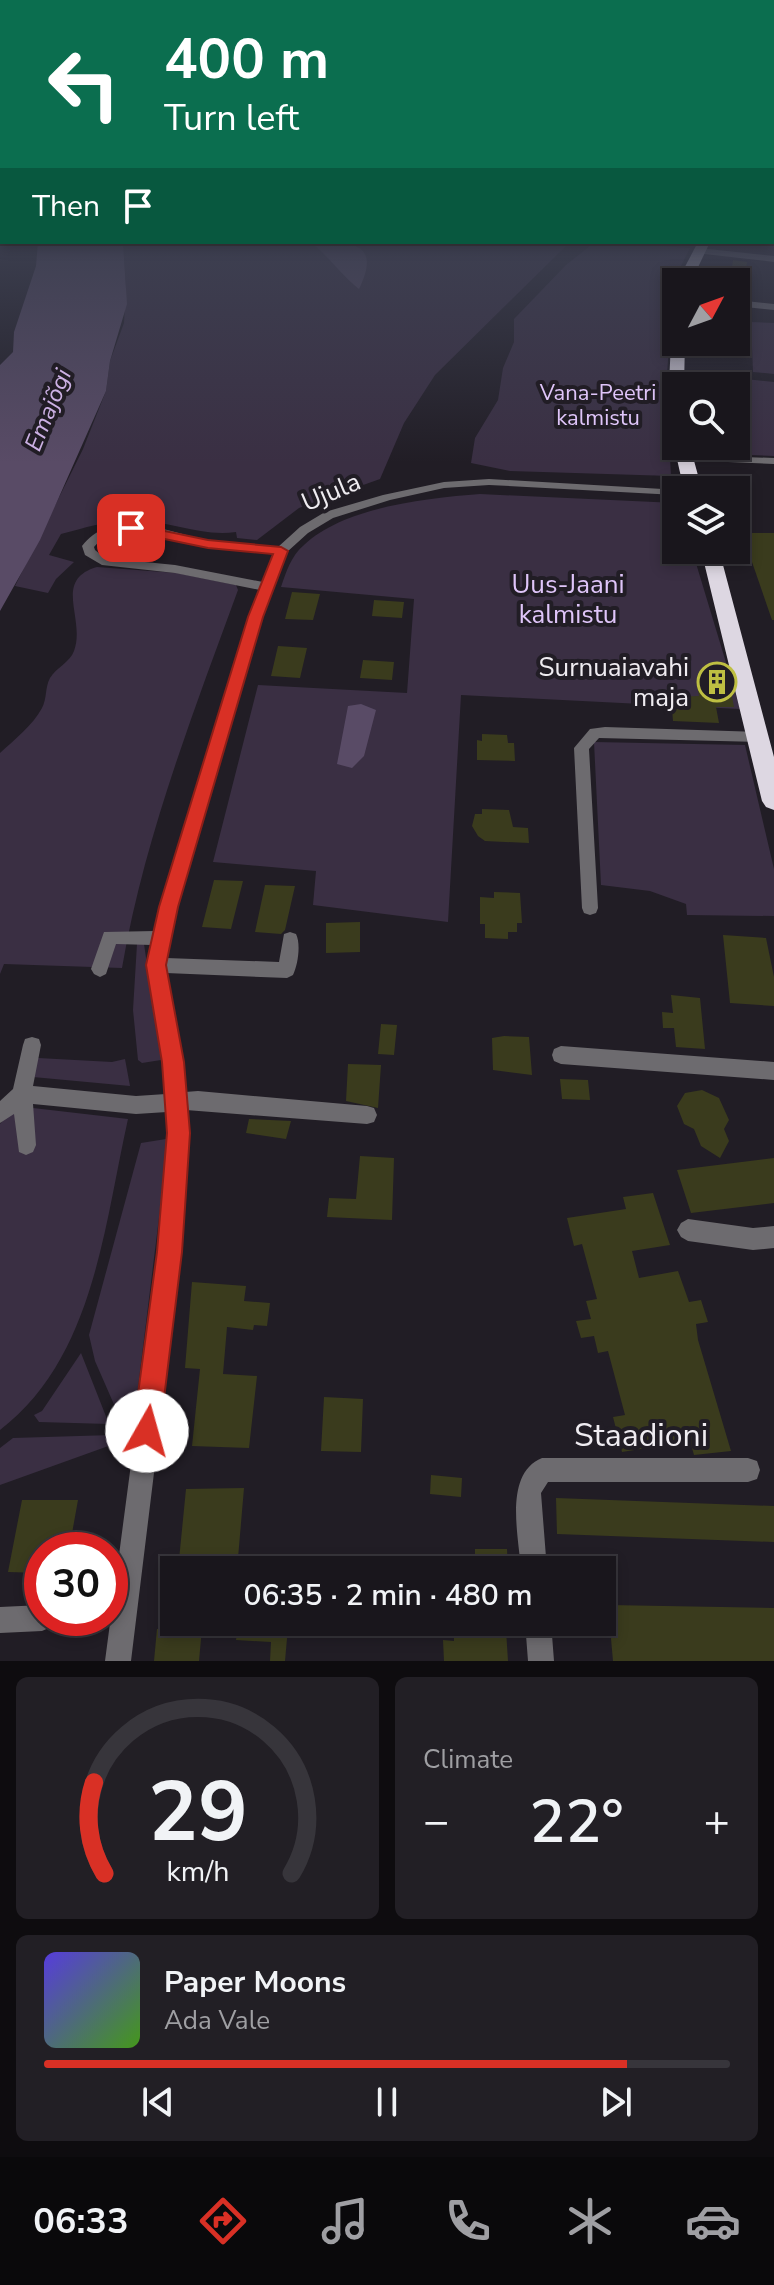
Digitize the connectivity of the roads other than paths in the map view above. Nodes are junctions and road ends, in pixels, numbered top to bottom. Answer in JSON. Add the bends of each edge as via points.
{"nodes":[{"id":1,"x":750,"y":459,"type":"edge"},
{"id":2,"x":774,"y":461,"type":"edge"},
{"id":3,"x":662,"y":491,"type":"edge"},
{"id":4,"x":281,"y":551,"type":"junction"},
{"id":5,"x":714,"y":564,"type":"edge"},
{"id":6,"x":266,"y":587,"type":"junction"},
{"id":7,"x":760,"y":737,"type":"junction"},
{"id":8,"x":774,"y":801,"type":"edge"},
{"id":9,"x":590,"y":908,"type":"dead end"},
{"id":10,"x":162,"y":938,"type":"junction"},
{"id":11,"x":290,"y":939,"type":"dead end"},
{"id":12,"x":156,"y":965,"type":"junction"},
{"id":13,"x":100,"y":969,"type":"dead end"},
{"id":14,"x":32,"y":1045,"type":"dead end"},
{"id":15,"x":561,"y":1055,"type":"dead end"},
{"id":16,"x":774,"y":1071,"type":"edge"},
{"id":17,"x":22,"y":1094,"type":"junction"},
{"id":18,"x":0,"y":1097,"type":"edge"},
{"id":19,"x":177,"y":1100,"type":"junction"},
{"id":20,"x":0,"y":1114,"type":"edge"},
{"id":21,"x":367,"y":1115,"type":"dead end"},
{"id":22,"x":26,"y":1145,"type":"dead end"},
{"id":23,"x":688,"y":1230,"type":"dead end"},
{"id":24,"x":774,"y":1237,"type":"edge"},
{"id":25,"x":748,"y":1470,"type":"dead end"},
{"id":26,"x":128,"y":1534,"type":"edge"},
{"id":27,"x":533,"y":1556,"type":"edge"},
{"id":28,"x":24,"y":1619,"type":"edge"},
{"id":29,"x":0,"y":1620,"type":"edge"},
{"id":30,"x":117,"y":1636,"type":"edge"},
{"id":31,"x":539,"y":1636,"type":"edge"},
{"id":32,"x":118,"y":1661,"type":"edge"},
{"id":33,"x":541,"y":1661,"type":"edge"}],
"edges":[{"from":1,"to":2,"type":"street"},
{"from":3,"to":4,"type":"street","name":"Ujula","via":[[489,482],[444,485],[329,515]]},
{"from":4,"to":6,"type":"street","name":"Ujula"},
{"from":4,"to":6,"type":"street","via":[[208,544],[131,528],[105,531],[88,546],[102,561]]},
{"from":5,"to":7,"type":"highway"},
{"from":6,"to":10,"type":"street","name":"Ujula"},
{"from":7,"to":8,"type":"highway"},
{"from":7,"to":9,"type":"street","via":[[605,732],[587,738],[581,748]]},
{"from":10,"to":12,"type":"street","name":"Ujula"},
{"from":10,"to":13,"type":"street","via":[[110,937]]},
{"from":11,"to":12,"type":"street","via":[[287,970]]},
{"from":12,"to":19,"type":"street","name":"Ujula"},
{"from":14,"to":17,"type":"street"},
{"from":15,"to":16,"type":"street"},
{"from":17,"to":18,"type":"street"},
{"from":17,"to":19,"type":"street","via":[[136,1105]]},
{"from":17,"to":20,"type":"street"},
{"from":17,"to":22,"type":"street"},
{"from":19,"to":21,"type":"street"},
{"from":19,"to":26,"type":"street","name":"Ujula","via":[[170,1252]]},
{"from":23,"to":24,"type":"street"},
{"from":25,"to":27,"type":"street","name":"Staadioni","via":[[542,1470],[528,1490]]},
{"from":28,"to":29,"type":"street"},
{"from":30,"to":32,"type":"street","name":"Ujula"},
{"from":31,"to":33,"type":"street"}]}
